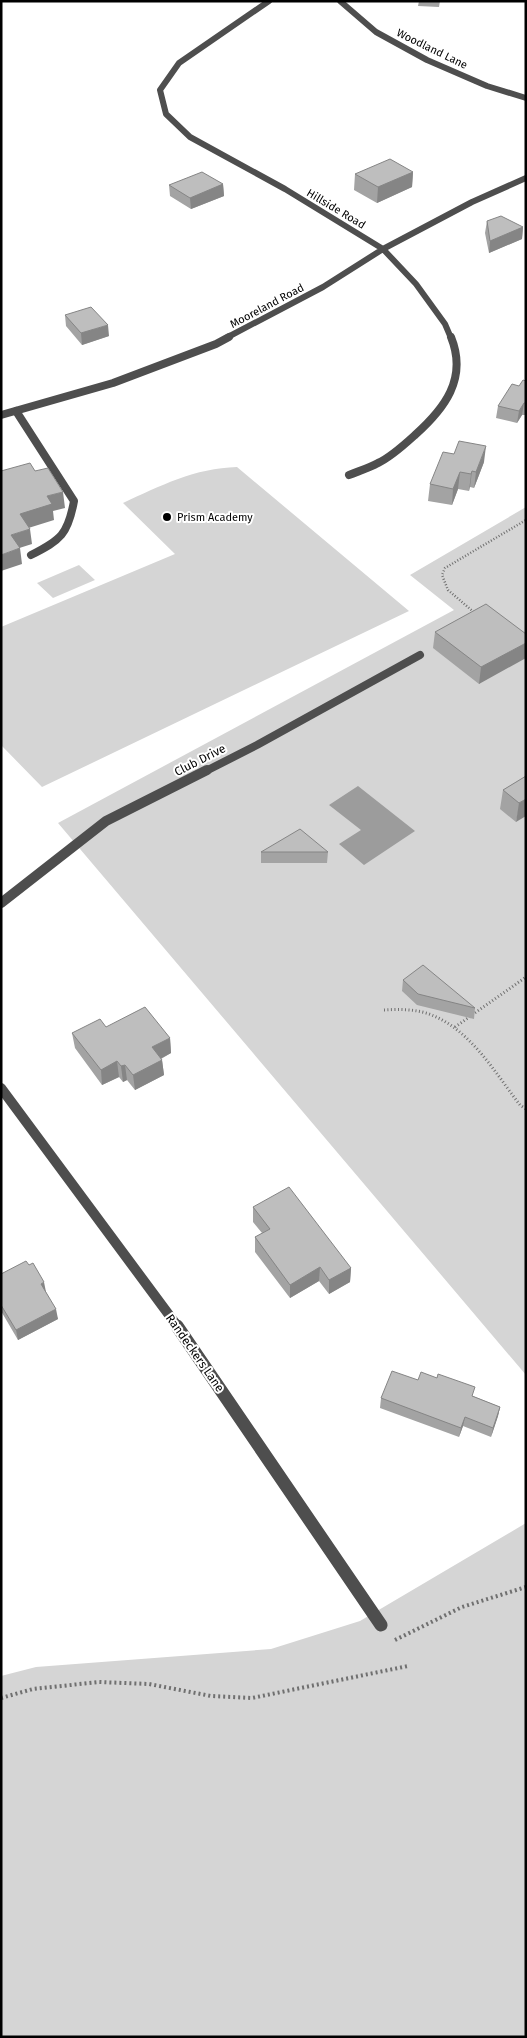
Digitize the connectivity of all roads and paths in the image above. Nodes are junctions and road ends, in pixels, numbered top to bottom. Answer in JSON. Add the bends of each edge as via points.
{"nodes":[{"id":1,"x":269,"y":1,"type":"edge"},
{"id":2,"x":340,"y":1,"type":"edge"},
{"id":3,"x":526,"y":98,"type":"edge"},
{"id":4,"x":526,"y":178,"type":"edge"},
{"id":5,"x":382,"y":249,"type":"junction"},
{"id":6,"x":16,"y":411,"type":"junction"},
{"id":7,"x":1,"y":415,"type":"edge"},
{"id":8,"x":349,"y":475,"type":"dead end"},
{"id":9,"x":526,"y":520,"type":"edge"},
{"id":10,"x":31,"y":555,"type":"dead end"},
{"id":11,"x":476,"y":614,"type":"junction"},
{"id":12,"x":468,"y":618,"type":"edge"},
{"id":13,"x":483,"y":618,"type":"edge"},
{"id":14,"x":420,"y":655,"type":"dead end"},
{"id":15,"x":1,"y":903,"type":"edge"},
{"id":16,"x":526,"y":977,"type":"edge"},
{"id":17,"x":384,"y":1010,"type":"dead end"},
{"id":18,"x":455,"y":1027,"type":"junction"},
{"id":19,"x":1,"y":1088,"type":"edge"},
{"id":20,"x":526,"y":1109,"type":"edge"},
{"id":21,"x":526,"y":1587,"type":"edge"},
{"id":22,"x":381,"y":1625,"type":"dead end"},
{"id":23,"x":392,"y":1642,"type":"dead end"},
{"id":24,"x":408,"y":1666,"type":"dead end"},
{"id":25,"x":1,"y":1698,"type":"edge"}],
"edges":[{"from":1,"to":5,"type":"street","name":"Hillside Road","via":[[179,63],[160,90],[166,114],[190,137]]},
{"from":2,"to":3,"type":"street","name":"Woodland Lane","via":[[376,32],[427,60]]},
{"from":4,"to":5,"type":"street","name":"Mooreland Road"},
{"from":5,"to":6,"type":"street","name":"Mooreland Road","via":[[323,287],[216,344],[113,383]]},
{"from":5,"to":8,"type":"street","name":"Hillside Road","via":[[416,284],[444,324],[453,343],[457,364],[451,392],[436,415],[380,463]]},
{"from":6,"to":7,"type":"street","name":"Mooreland Road"},
{"from":6,"to":10,"type":"street","via":[[74,501],[70,527],[57,542]]},
{"from":9,"to":11,"type":"path","via":[[445,568],[442,575],[448,590]]},
{"from":11,"to":12,"type":"path"},
{"from":11,"to":13,"type":"path"},
{"from":14,"to":15,"type":"street","name":"Club Drive","via":[[258,745],[106,821]]},
{"from":16,"to":18,"type":"path"},
{"from":17,"to":18,"type":"path","via":[[402,1009],[433,1015]]},
{"from":18,"to":20,"type":"path"},
{"from":19,"to":22,"type":"street","name":"Randeckers Lane","via":[[181,1332]]},
{"from":21,"to":23,"type":"path","via":[[462,1607]]},
{"from":24,"to":25,"type":"path","via":[[252,1698],[211,1696],[149,1684],[99,1682],[32,1688]]}]}
